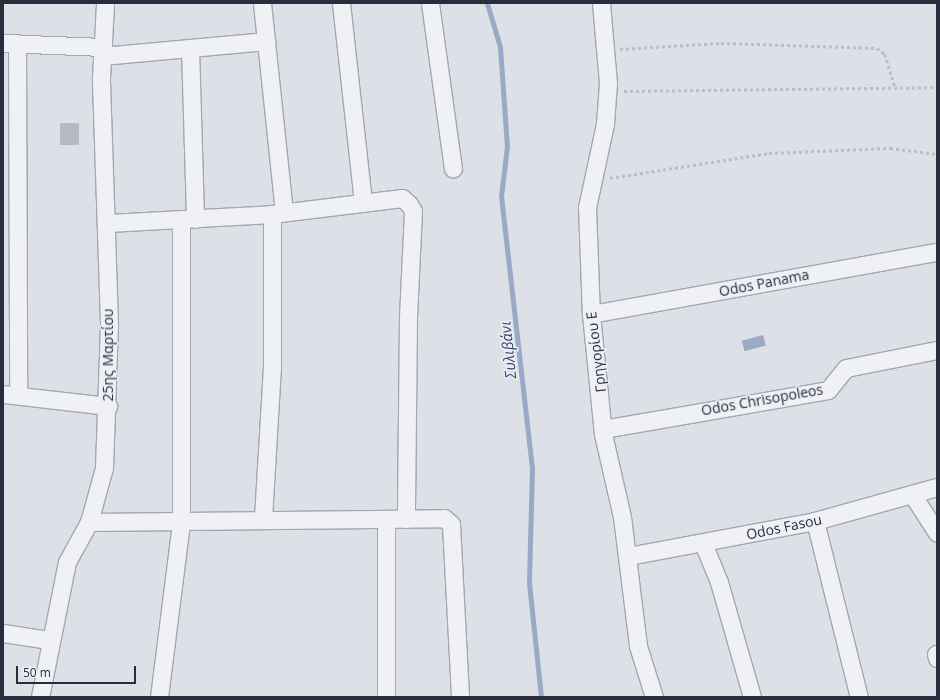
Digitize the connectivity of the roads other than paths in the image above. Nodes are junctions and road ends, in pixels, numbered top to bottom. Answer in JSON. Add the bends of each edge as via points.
{"nodes":[{"id":1,"x":105,"y":3,"type":"edge"},
{"id":2,"x":262,"y":3,"type":"edge"},
{"id":3,"x":341,"y":3,"type":"edge"},
{"id":4,"x":430,"y":3,"type":"edge"},
{"id":5,"x":601,"y":3,"type":"edge"},
{"id":6,"x":266,"y":41,"type":"junction"},
{"id":7,"x":10,"y":43,"type":"edge"},
{"id":8,"x":190,"y":48,"type":"junction"},
{"id":9,"x":103,"y":52,"type":"junction"},
{"id":10,"x":453,"y":168,"type":"dead end"},
{"id":11,"x":363,"y":203,"type":"junction"},
{"id":12,"x":278,"y":212,"type":"junction"},
{"id":13,"x":188,"y":219,"type":"junction"},
{"id":14,"x":108,"y":223,"type":"junction"},
{"id":15,"x":937,"y":252,"type":"edge"},
{"id":16,"x":590,"y":314,"type":"junction"},
{"id":17,"x":937,"y":350,"type":"edge"},
{"id":18,"x":11,"y":394,"type":"edge"},
{"id":19,"x":108,"y":406,"type":"junction"},
{"id":20,"x":603,"y":429,"type":"junction"},
{"id":21,"x":937,"y":487,"type":"edge"},
{"id":22,"x":912,"y":494,"type":"junction"},
{"id":23,"x":263,"y":518,"type":"junction"},
{"id":24,"x":406,"y":519,"type":"junction"},
{"id":25,"x":386,"y":520,"type":"junction"},
{"id":26,"x":815,"y":521,"type":"junction"},
{"id":27,"x":89,"y":522,"type":"junction"},
{"id":28,"x":181,"y":523,"type":"junction"},
{"id":29,"x":937,"y":533,"type":"edge"},
{"id":30,"x":703,"y":543,"type":"junction"},
{"id":31,"x":628,"y":556,"type":"junction"},
{"id":32,"x":3,"y":633,"type":"edge"},
{"id":33,"x":49,"y":640,"type":"junction"},
{"id":34,"x":40,"y":697,"type":"edge"},
{"id":35,"x":159,"y":697,"type":"edge"},
{"id":36,"x":386,"y":697,"type":"edge"},
{"id":37,"x":460,"y":697,"type":"edge"},
{"id":38,"x":654,"y":697,"type":"edge"},
{"id":39,"x":752,"y":697,"type":"edge"},
{"id":40,"x":859,"y":697,"type":"edge"}],
"edges":[{"from":1,"to":9,"type":"street","name":"25ης Μαρτίου"},
{"from":2,"to":6,"type":"street"},
{"from":3,"to":11,"type":"street"},
{"from":4,"to":10,"type":"street"},
{"from":5,"to":16,"type":"street","name":"Γρηγορίου Ε","via":[[607,92],[605,124],[587,207]]},
{"from":6,"to":8,"type":"street"},
{"from":6,"to":12,"type":"street"},
{"from":7,"to":9,"type":"street"},
{"from":7,"to":18,"type":"street"},
{"from":8,"to":9,"type":"street"},
{"from":8,"to":13,"type":"street"},
{"from":9,"to":14,"type":"street","name":"25ης Μαρτίου"},
{"from":11,"to":12,"type":"street"},
{"from":11,"to":24,"type":"street","via":[[402,198],[414,211],[408,318]]},
{"from":12,"to":13,"type":"street"},
{"from":12,"to":23,"type":"street"},
{"from":13,"to":14,"type":"street"},
{"from":13,"to":28,"type":"street"},
{"from":14,"to":19,"type":"street","name":"25ης Μαρτίου"},
{"from":15,"to":16,"type":"street","name":"Odos Panama"},
{"from":16,"to":20,"type":"street","name":"Γρηγορίου Ε"},
{"from":17,"to":20,"type":"street","name":"Odos Chrisopoleos","via":[[846,368],[828,390]]},
{"from":18,"to":19,"type":"street"},
{"from":19,"to":27,"type":"street","name":"25ης Μαρτίου","via":[[104,468]]},
{"from":20,"to":31,"type":"street","name":"Γρηγορίου Ε"},
{"from":21,"to":22,"type":"street","name":"Odos Fasou"},
{"from":22,"to":26,"type":"street","name":"Odos Fasou"},
{"from":22,"to":29,"type":"street"},
{"from":23,"to":25,"type":"street"},
{"from":23,"to":28,"type":"street"},
{"from":24,"to":25,"type":"street"},
{"from":24,"to":37,"type":"street","via":[[444,518],[450,524]]},
{"from":25,"to":36,"type":"street"},
{"from":26,"to":30,"type":"street","name":"Odos Fasou"},
{"from":26,"to":40,"type":"street"},
{"from":27,"to":28,"type":"street"},
{"from":27,"to":33,"type":"street","name":"25ης Μαρτίου","via":[[67,562]]},
{"from":28,"to":35,"type":"street"},
{"from":30,"to":31,"type":"street","name":"Odos Fasou"},
{"from":30,"to":39,"type":"street","via":[[719,582]]},
{"from":31,"to":38,"type":"street","name":"Γρηγορίου Ε","via":[[638,646]]},
{"from":32,"to":33,"type":"street"},
{"from":33,"to":34,"type":"street","name":"25ης Μαρτίου"}]}
